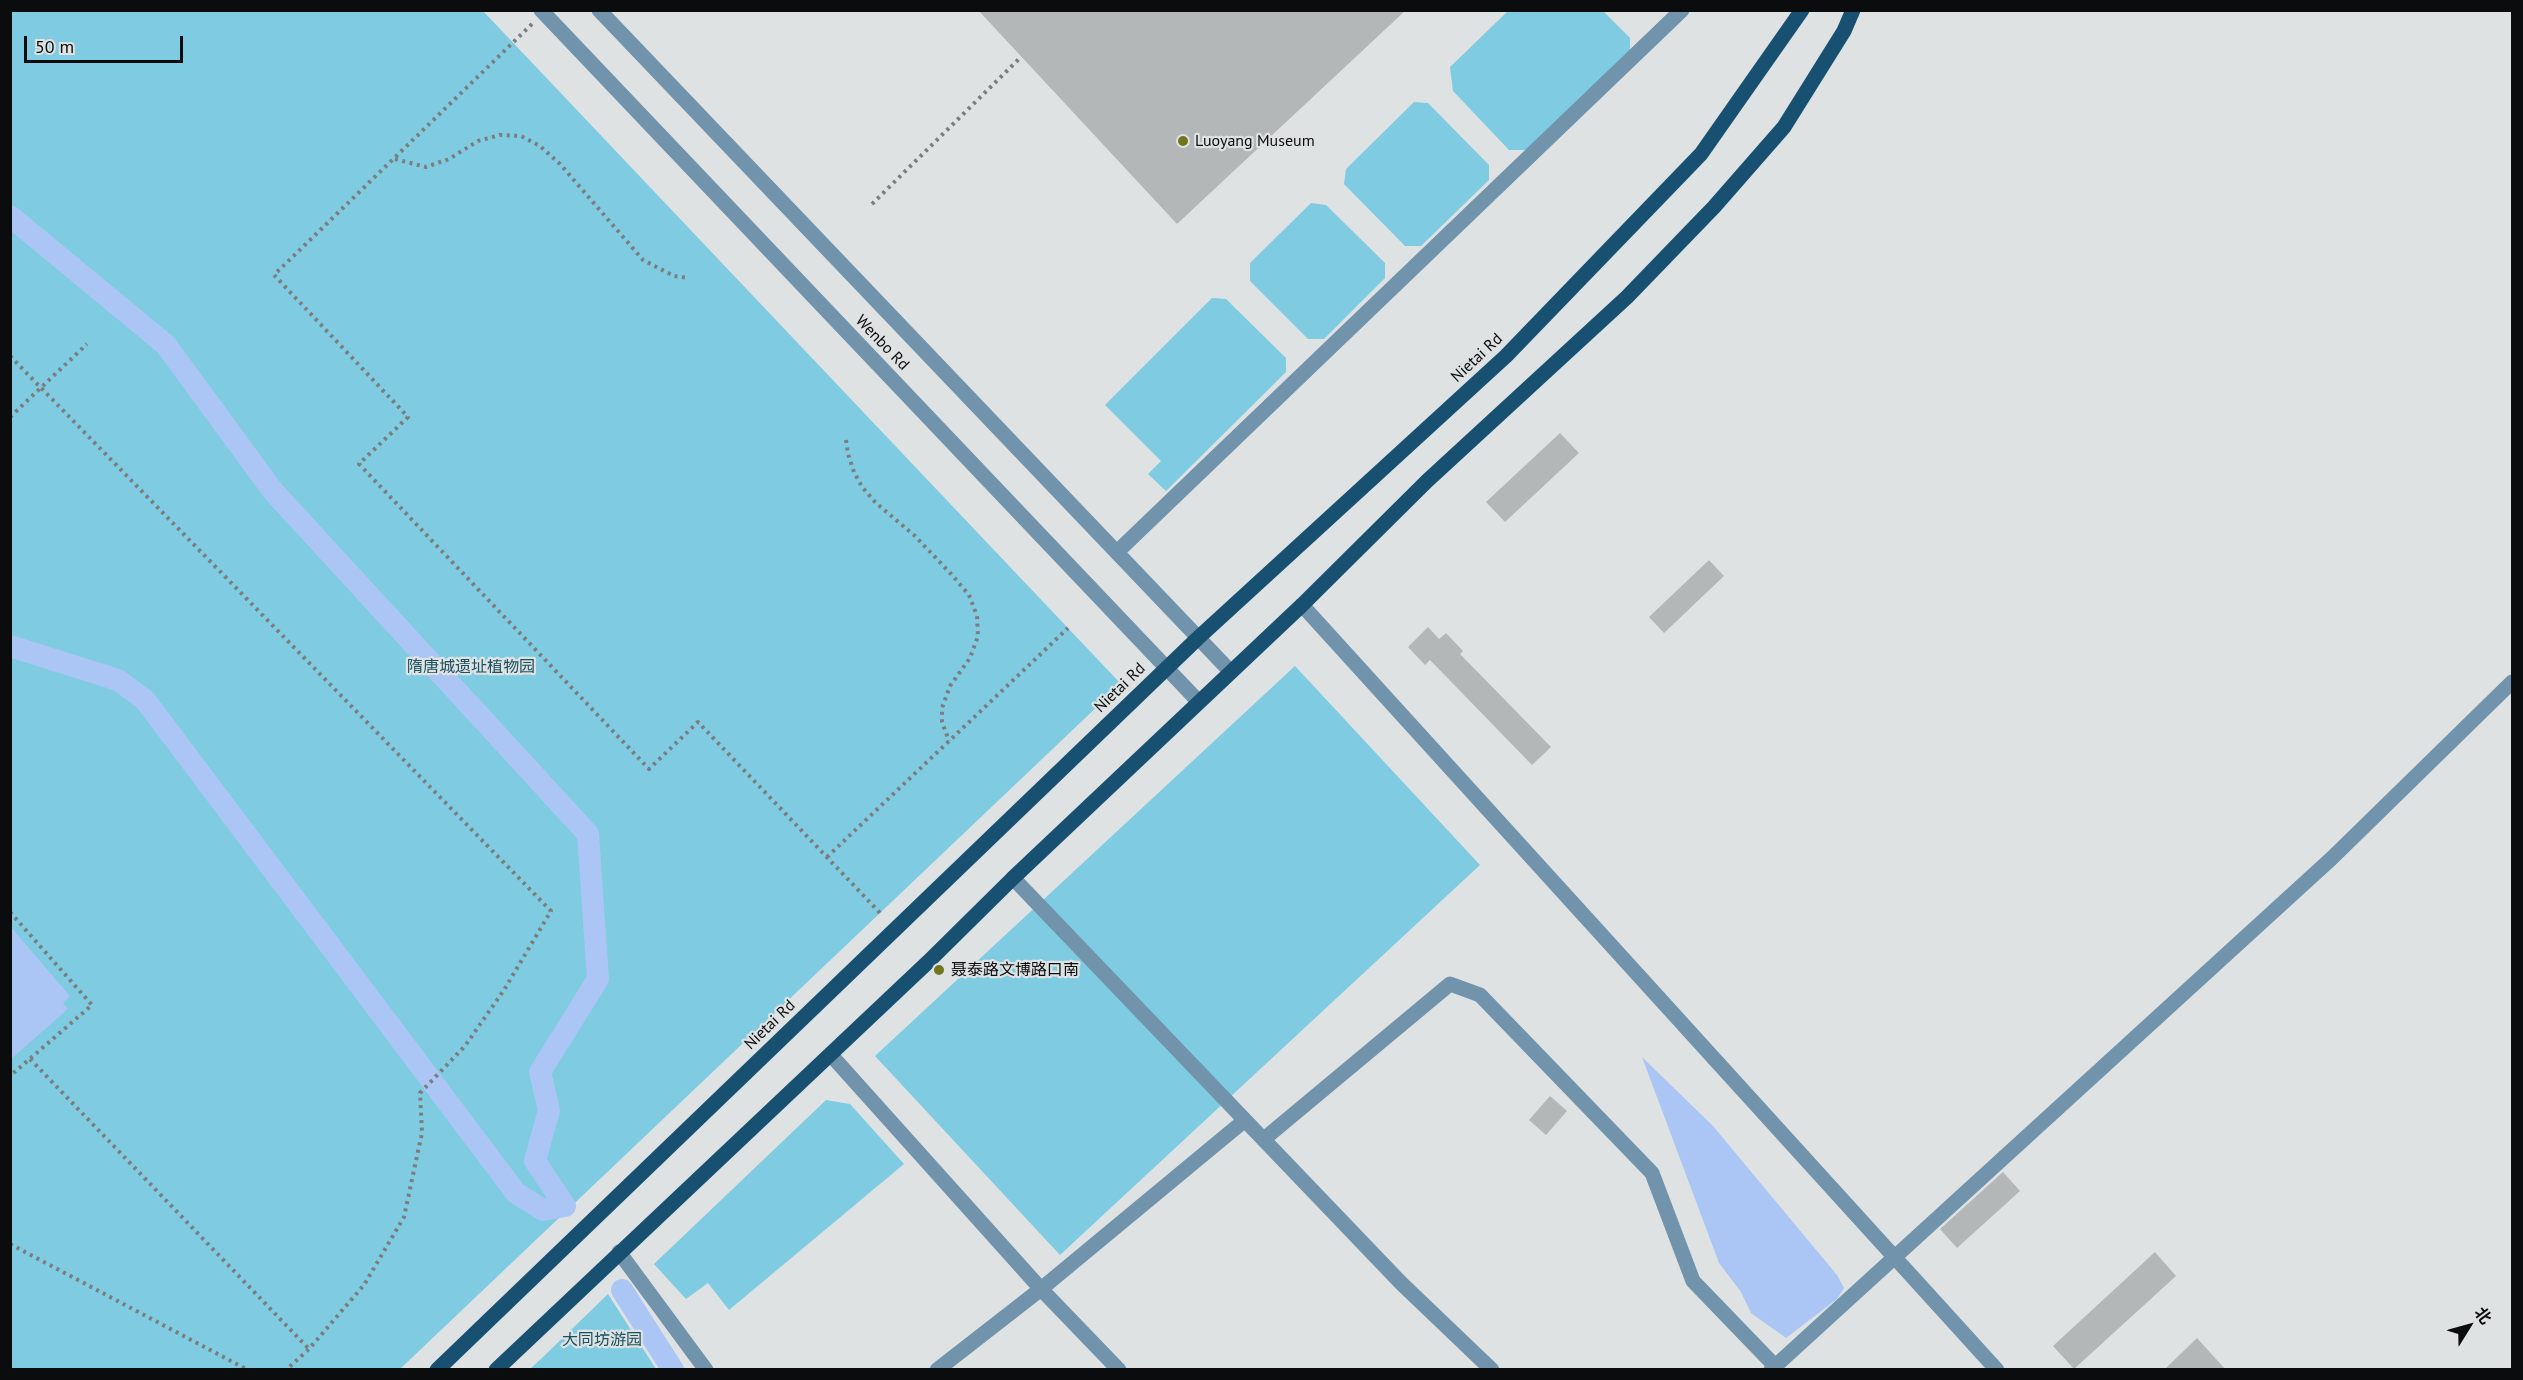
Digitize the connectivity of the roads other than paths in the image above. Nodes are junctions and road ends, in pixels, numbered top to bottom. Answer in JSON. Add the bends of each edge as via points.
{"nodes":[{"id":1,"x":599,"y":10,"type":"edge"},
{"id":2,"x":1682,"y":10,"type":"edge"},
{"id":3,"x":1802,"y":10,"type":"edge"},
{"id":4,"x":1853,"y":10,"type":"edge"},
{"id":5,"x":542,"y":12,"type":"edge"},
{"id":6,"x":1117,"y":552,"type":"junction"},
{"id":7,"x":1302,"y":605,"type":"junction"},
{"id":8,"x":1198,"y":638,"type":"junction"},
{"id":9,"x":1167,"y":668,"type":"junction"},
{"id":10,"x":1230,"y":671,"type":"junction"},
{"id":11,"x":2512,"y":682,"type":"edge"},
{"id":12,"x":1198,"y":701,"type":"junction"},
{"id":13,"x":1013,"y":878,"type":"junction"},
{"id":14,"x":831,"y":1055,"type":"junction"},
{"id":15,"x":1245,"y":1120,"type":"junction"},
{"id":16,"x":1263,"y":1139,"type":"junction"},
{"id":17,"x":619,"y":1252,"type":"junction"},
{"id":18,"x":1894,"y":1256,"type":"junction"},
{"id":19,"x":1041,"y":1289,"type":"junction"},
{"id":20,"x":1773,"y":1368,"type":"edge"},
{"id":21,"x":437,"y":1370,"type":"edge"},
{"id":22,"x":496,"y":1370,"type":"edge"},
{"id":23,"x":706,"y":1370,"type":"edge"},
{"id":24,"x":937,"y":1370,"type":"edge"},
{"id":25,"x":1119,"y":1370,"type":"edge"},
{"id":26,"x":1492,"y":1370,"type":"edge"},
{"id":27,"x":1997,"y":1370,"type":"edge"}],
"edges":[{"from":1,"to":6,"type":"street","name":"Wenbo Rd"},
{"from":2,"to":6,"type":"street"},
{"from":3,"to":8,"type":"main road","name":"Nietai Rd","via":[[1701,154],[1506,356]]},
{"from":4,"to":7,"type":"main road","via":[[1784,127],[1714,207],[1627,297],[1427,481]]},
{"from":5,"to":9,"type":"street","name":"Wenbo Rd"},
{"from":6,"to":8,"type":"street","name":"Wenbo Rd"},
{"from":7,"to":10,"type":"main road"},
{"from":7,"to":18,"type":"street"},
{"from":8,"to":9,"type":"main road","name":"Nietai Rd"},
{"from":8,"to":10,"type":"street","name":"Wenbo Rd"},
{"from":9,"to":12,"type":"street","name":"Wenbo Rd"},
{"from":9,"to":21,"type":"main road","name":"Nietai Rd"},
{"from":10,"to":12,"type":"main road"},
{"from":11,"to":18,"type":"street","via":[[2332,858]]},
{"from":12,"to":13,"type":"main road"},
{"from":13,"to":14,"type":"main road"},
{"from":13,"to":15,"type":"street"},
{"from":14,"to":17,"type":"main road"},
{"from":14,"to":19,"type":"street"},
{"from":15,"to":16,"type":"street"},
{"from":15,"to":19,"type":"street"},
{"from":16,"to":20,"type":"street","via":[[1450,984],[1480,995],[1652,1173],[1693,1281]]},
{"from":16,"to":26,"type":"street","via":[[1401,1283]]},
{"from":17,"to":22,"type":"main road"},
{"from":17,"to":23,"type":"street"},
{"from":18,"to":20,"type":"street"},
{"from":18,"to":27,"type":"street"},
{"from":19,"to":24,"type":"street"},
{"from":19,"to":25,"type":"street"}]}
